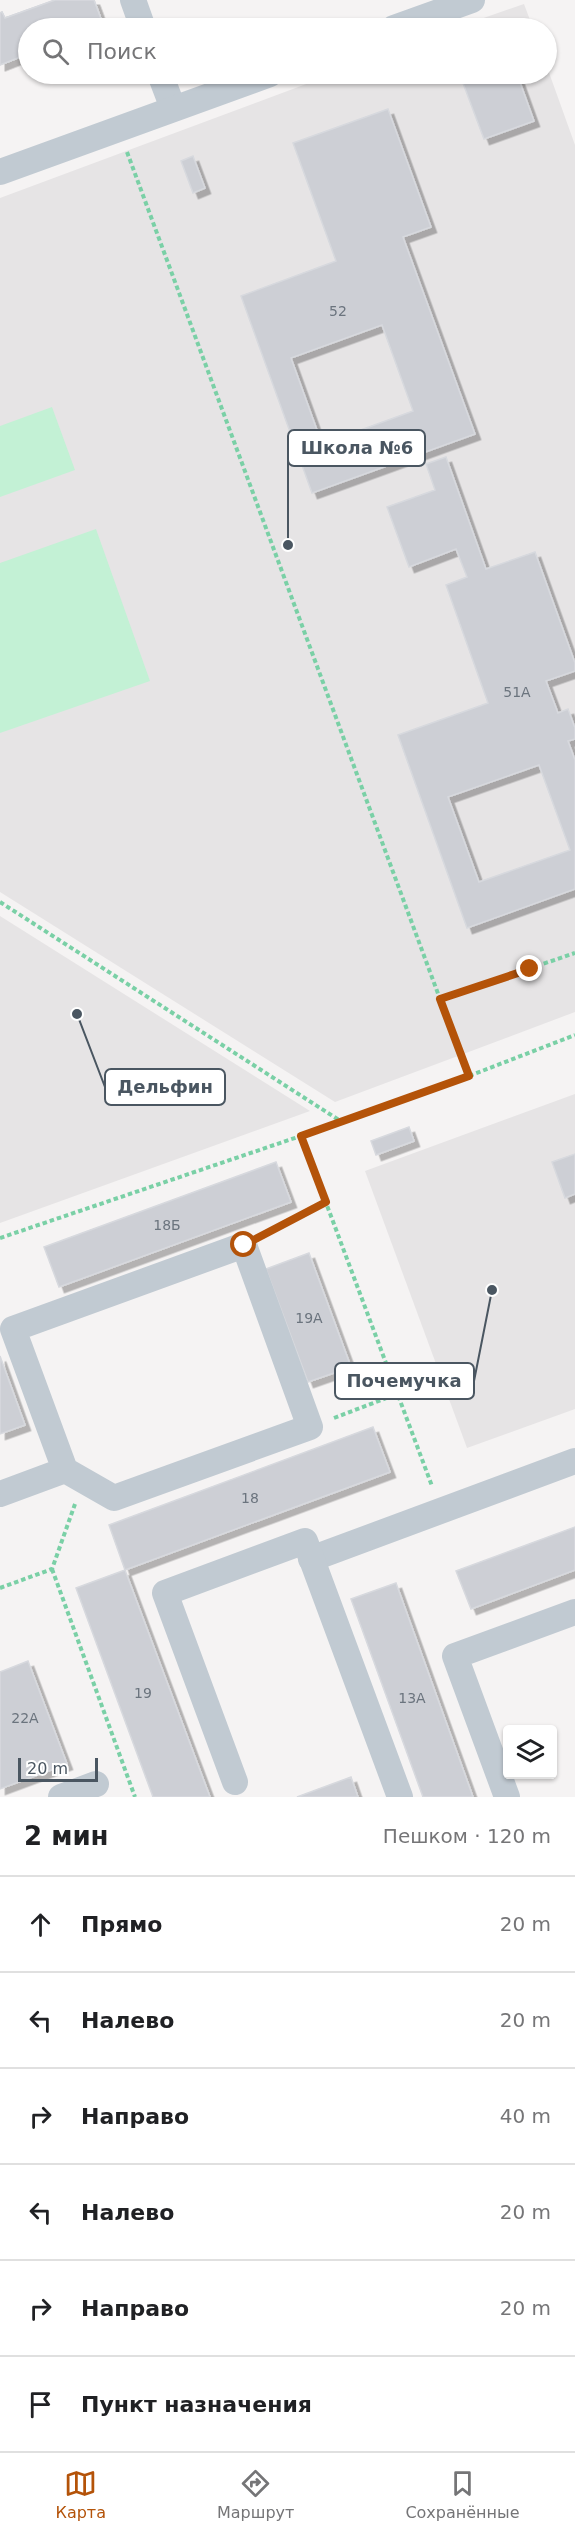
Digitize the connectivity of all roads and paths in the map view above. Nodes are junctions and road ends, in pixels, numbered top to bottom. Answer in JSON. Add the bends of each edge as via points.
{"nodes":[{"id":1,"x":133,"y":0,"type":"edge"},
{"id":2,"x":472,"y":0,"type":"edge"},
{"id":3,"x":139,"y":18,"type":"edge"},
{"id":4,"x":422,"y":18,"type":"edge"},
{"id":5,"x":164,"y":84,"type":"edge"},
{"id":6,"x":241,"y":84,"type":"edge"},
{"id":7,"x":173,"y":108,"type":"junction"},
{"id":8,"x":118,"y":129,"type":"junction"},
{"id":9,"x":0,"y":172,"type":"edge"},
{"id":10,"x":0,"y":902,"type":"edge"},
{"id":11,"x":575,"y":953,"type":"edge"},
{"id":12,"x":440,"y":999,"type":"junction"},
{"id":13,"x":575,"y":1035,"type":"edge"},
{"id":14,"x":469,"y":1076,"type":"junction"},
{"id":15,"x":342,"y":1122,"type":"junction"},
{"id":16,"x":301,"y":1136,"type":"junction"},
{"id":17,"x":326,"y":1202,"type":"junction"},
{"id":18,"x":0,"y":1238,"type":"edge"},
{"id":19,"x":244,"y":1245,"type":"junction"},
{"id":20,"x":397,"y":1394,"type":"junction"},
{"id":21,"x":310,"y":1427,"type":"junction"},
{"id":22,"x":575,"y":1461,"type":"edge"},
{"id":23,"x":74,"y":1476,"type":"junction"},
{"id":24,"x":0,"y":1494,"type":"edge"},
{"id":25,"x":441,"y":1511,"type":"junction"},
{"id":26,"x":312,"y":1559,"type":"junction"},
{"id":27,"x":52,"y":1569,"type":"junction"},
{"id":28,"x":0,"y":1588,"type":"edge"},
{"id":29,"x":575,"y":1612,"type":"edge"},
{"id":30,"x":235,"y":1782,"type":"dead end"},
{"id":31,"x":96,"y":1784,"type":"dead end"},
{"id":32,"x":61,"y":1797,"type":"edge"},
{"id":33,"x":135,"y":1797,"type":"edge"},
{"id":34,"x":400,"y":1797,"type":"edge"},
{"id":35,"x":507,"y":1797,"type":"edge"}],
"edges":[{"from":1,"to":3,"type":"lane"},
{"from":2,"to":4,"type":"lane"},
{"from":5,"to":7,"type":"lane"},
{"from":6,"to":7,"type":"lane"},
{"from":7,"to":8,"type":"lane"},
{"from":8,"to":9,"type":"lane"},
{"from":8,"to":12,"type":"path"},
{"from":10,"to":15,"type":"path"},
{"from":11,"to":12,"type":"path"},
{"from":12,"to":14,"type":"path"},
{"from":13,"to":14,"type":"path"},
{"from":14,"to":15,"type":"path"},
{"from":15,"to":16,"type":"path"},
{"from":16,"to":17,"type":"path"},
{"from":16,"to":18,"type":"path"},
{"from":17,"to":19,"type":"path"},
{"from":17,"to":20,"type":"path"},
{"from":19,"to":21,"type":"lane"},
{"from":19,"to":23,"type":"lane","via":[[13,1329]]},
{"from":20,"to":21,"type":"path"},
{"from":20,"to":25,"type":"path"},
{"from":21,"to":23,"type":"lane","via":[[114,1498]]},
{"from":22,"to":25,"type":"lane"},
{"from":23,"to":24,"type":"lane"},
{"from":23,"to":27,"type":"path"},
{"from":25,"to":26,"type":"lane"},
{"from":26,"to":30,"type":"lane","via":[[305,1541],[165,1593]]},
{"from":26,"to":34,"type":"lane"},
{"from":27,"to":28,"type":"path"},
{"from":27,"to":33,"type":"path"},
{"from":29,"to":35,"type":"lane","via":[[455,1656]]},
{"from":31,"to":32,"type":"lane"}]}
